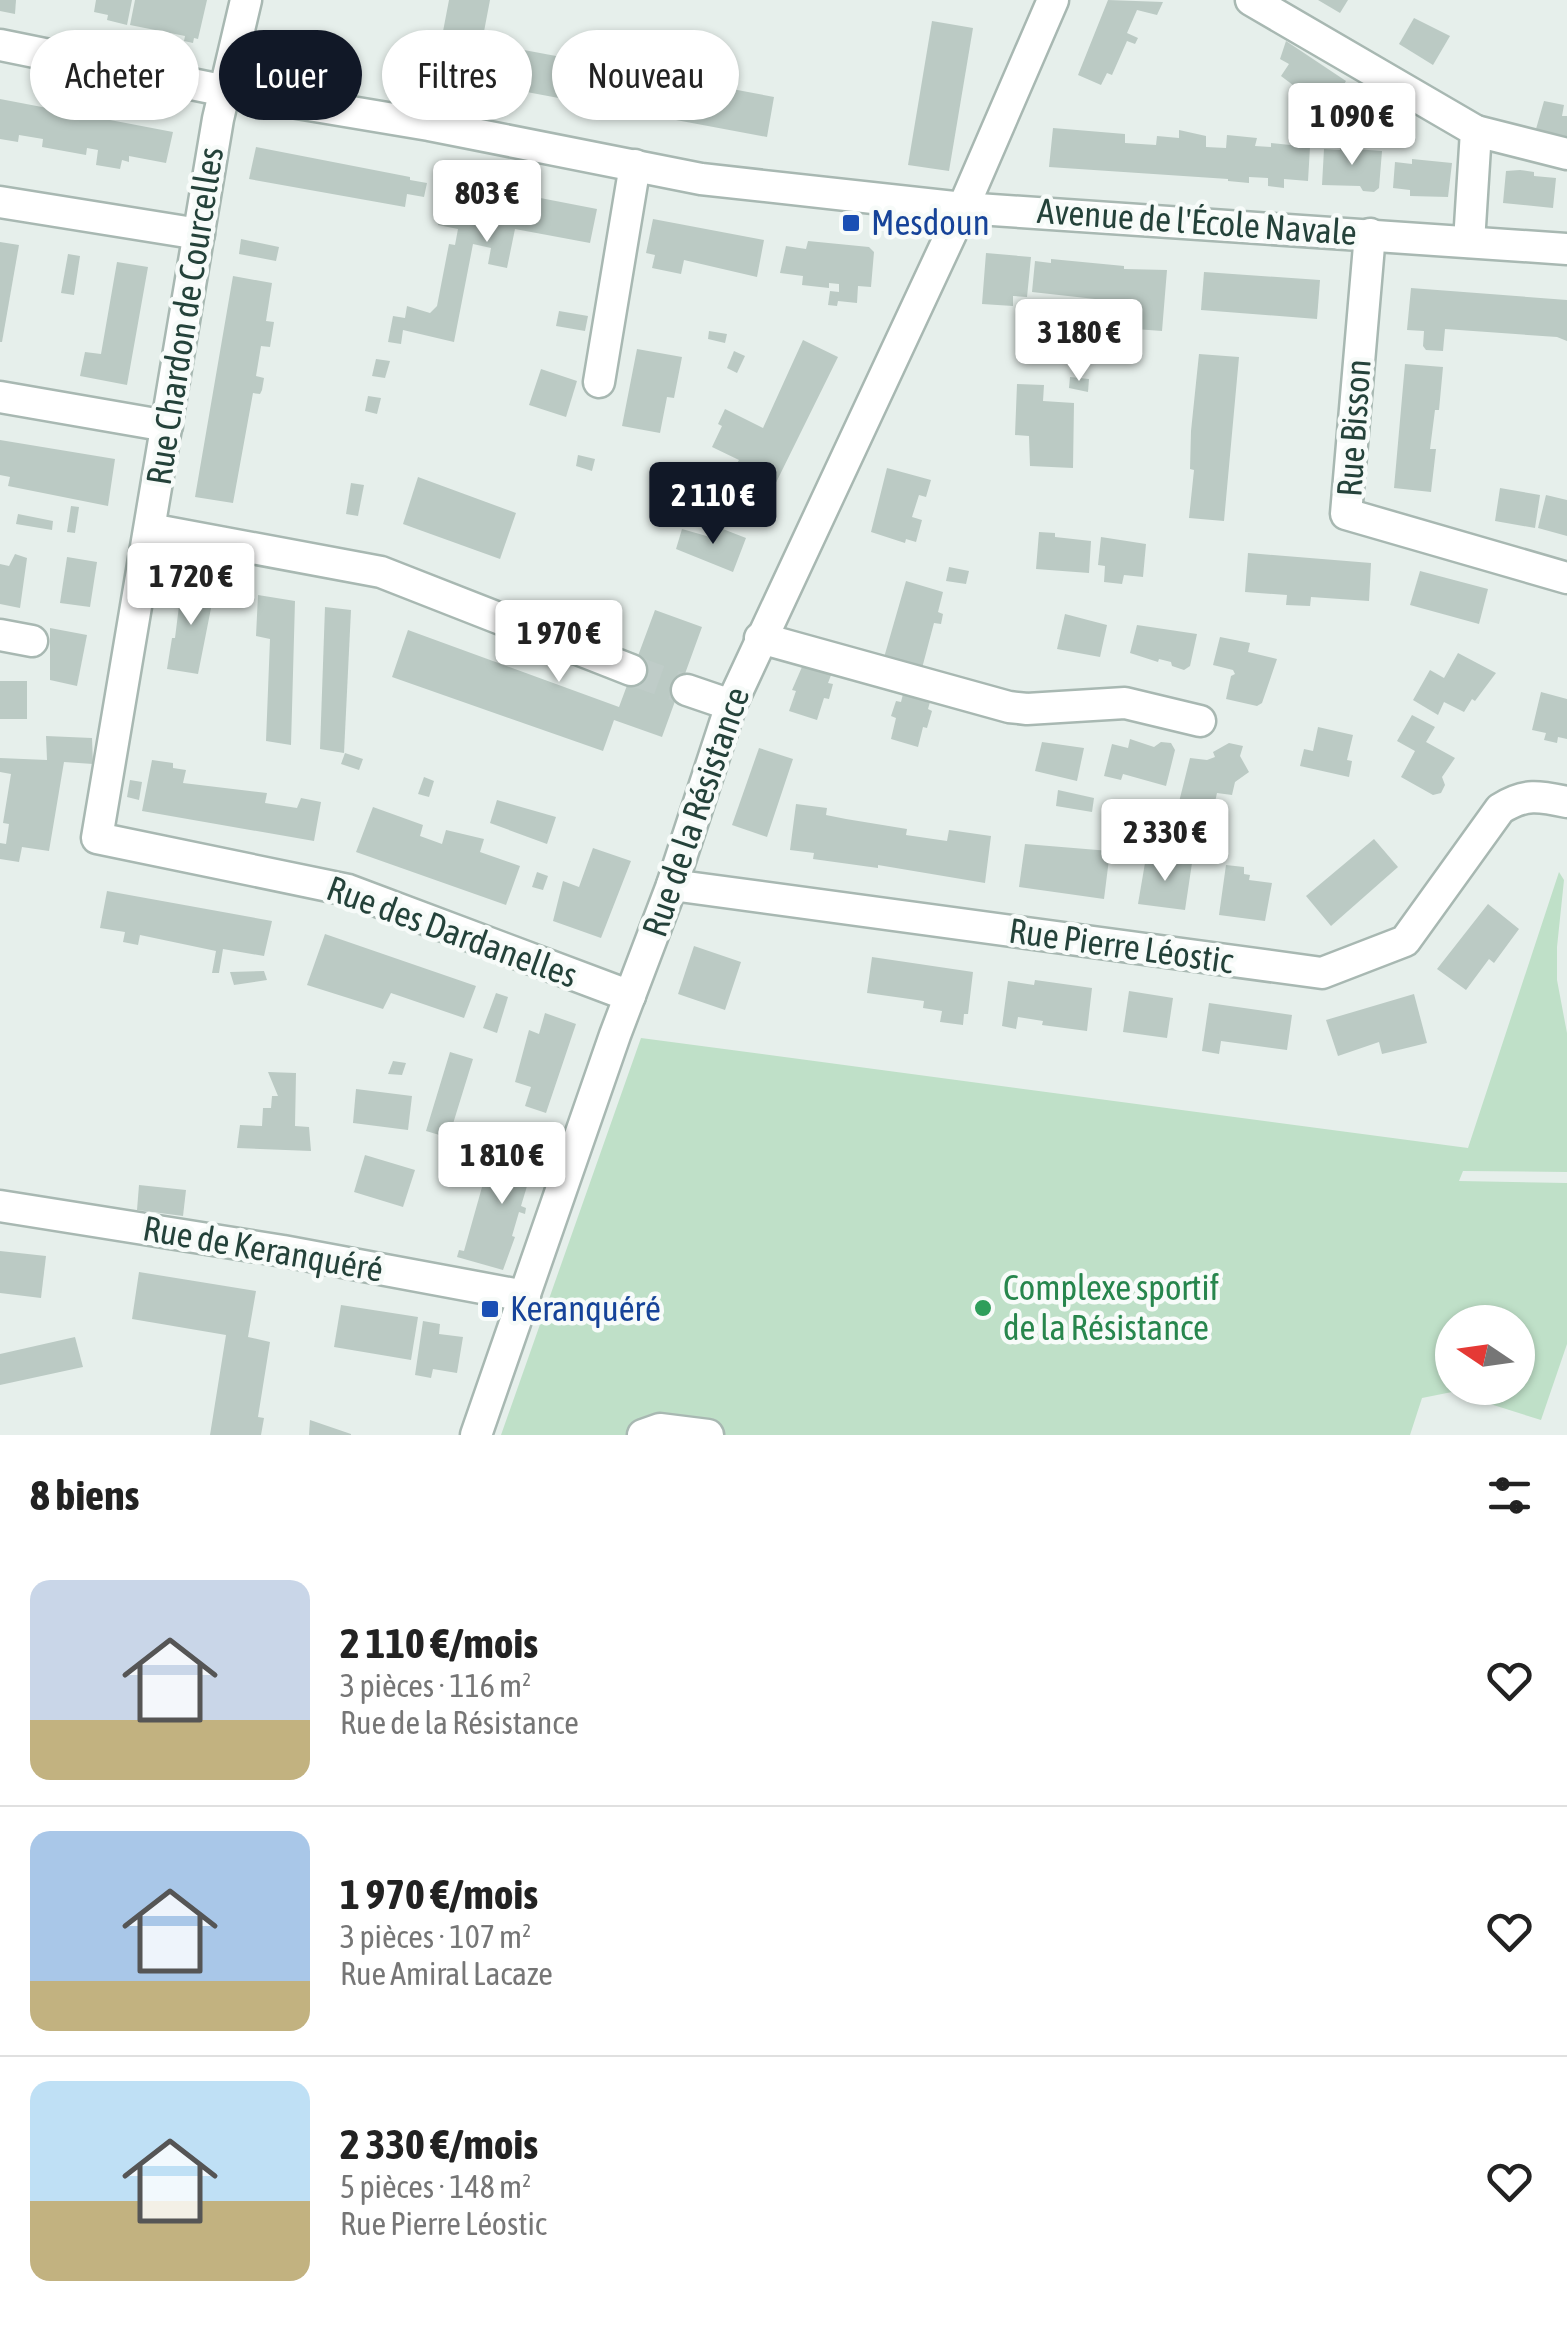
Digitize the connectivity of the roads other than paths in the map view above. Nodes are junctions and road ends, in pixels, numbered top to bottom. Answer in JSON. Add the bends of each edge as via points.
{"nodes":[{"id":1,"x":246,"y":0,"type":"edge"},
{"id":2,"x":1053,"y":0,"type":"edge"},
{"id":3,"x":1250,"y":0,"type":"edge"},
{"id":4,"x":239,"y":30,"type":"edge"},
{"id":5,"x":0,"y":45,"type":"edge"},
{"id":6,"x":219,"y":90,"type":"edge"},
{"id":7,"x":362,"y":116,"type":"edge"},
{"id":8,"x":220,"y":120,"type":"edge"},
{"id":9,"x":1476,"y":131,"type":"junction"},
{"id":10,"x":1567,"y":154,"type":"edge"},
{"id":11,"x":635,"y":165,"type":"junction"},
{"id":12,"x":0,"y":202,"type":"edge"},
{"id":13,"x":963,"y":208,"type":"junction"},
{"id":14,"x":198,"y":234,"type":"junction"},
{"id":15,"x":1370,"y":234,"type":"junction"},
{"id":16,"x":1469,"y":242,"type":"junction"},
{"id":17,"x":1567,"y":250,"type":"edge"},
{"id":18,"x":599,"y":382,"type":"dead end"},
{"id":19,"x":0,"y":397,"type":"edge"},
{"id":20,"x":167,"y":426,"type":"junction"},
{"id":21,"x":150,"y":530,"type":"junction"},
{"id":22,"x":1567,"y":578,"type":"edge"},
{"id":23,"x":0,"y":635,"type":"edge"},
{"id":24,"x":760,"y":638,"type":"junction"},
{"id":25,"x":32,"y":641,"type":"dead end"},
{"id":26,"x":631,"y":670,"type":"tunnel mouth"},
{"id":27,"x":687,"y":690,"type":"tunnel mouth"},
{"id":28,"x":731,"y":705,"type":"junction"},
{"id":29,"x":1200,"y":721,"type":"dead end"},
{"id":30,"x":1567,"y":802,"type":"edge"},
{"id":31,"x":97,"y":838,"type":"joint"},
{"id":32,"x":672,"y":885,"type":"junction"},
{"id":33,"x":630,"y":996,"type":"junction"},
{"id":34,"x":0,"y":1206,"type":"edge"},
{"id":35,"x":525,"y":1296,"type":"junction"},
{"id":36,"x":476,"y":1435,"type":"edge"},
{"id":37,"x":643,"y":1435,"type":"edge"},
{"id":38,"x":708,"y":1435,"type":"edge"}],
"edges":[{"from":1,"to":4,"type":"street","name":"Rue Chardon de Courcelles"},
{"from":2,"to":13,"type":"street","name":"Rue de la Résistance"},
{"from":3,"to":9,"type":"street"},
{"from":5,"to":6,"type":"street","name":"Avenue de l'École Navale"},
{"from":7,"to":11,"type":"street","name":"Avenue de l'École Navale"},
{"from":8,"to":14,"type":"street","name":"Rue Chardon de Courcelles"},
{"from":9,"to":10,"type":"street"},
{"from":9,"to":16,"type":"street"},
{"from":11,"to":13,"type":"street","name":"Avenue de l'École Navale","via":[[701,179]]},
{"from":11,"to":18,"type":"street"},
{"from":12,"to":14,"type":"street"},
{"from":13,"to":15,"type":"street","name":"Avenue de l'École Navale"},
{"from":13,"to":24,"type":"street","name":"Rue de la Résistance"},
{"from":14,"to":20,"type":"street","name":"Rue Chardon de Courcelles"},
{"from":15,"to":16,"type":"street","name":"Avenue de l'École Navale"},
{"from":15,"to":22,"type":"street","name":"Rue Bisson","via":[[1346,514]]},
{"from":16,"to":17,"type":"street","name":"Avenue de l'École Navale"},
{"from":19,"to":20,"type":"street"},
{"from":20,"to":21,"type":"street","name":"Rue Chardon de Courcelles"},
{"from":21,"to":26,"type":"street","via":[[381,572]]},
{"from":21,"to":31,"type":"street","name":"Rue Chardon de Courcelles"},
{"from":23,"to":25,"type":"street"},
{"from":24,"to":28,"type":"street","name":"Rue de la Résistance"},
{"from":24,"to":29,"type":"street","via":[[1009,707],[1125,702]]},
{"from":27,"to":28,"type":"street"},
{"from":28,"to":32,"type":"street","name":"Rue de la Résistance"},
{"from":30,"to":32,"type":"street","name":"Rue Pierre Léostic","via":[[1538,796],[1500,809],[1405,941],[1322,973]]},
{"from":31,"to":33,"type":"street","name":"Rue des Dardanelles","via":[[348,890]]},
{"from":32,"to":33,"type":"street","name":"Rue de la Résistance"},
{"from":33,"to":35,"type":"street","name":"Rue de la Résistance"},
{"from":34,"to":35,"type":"street","name":"Rue de Keranquéré"},
{"from":35,"to":36,"type":"street","name":"Rue de la Résistance"},
{"from":37,"to":38,"type":"street","via":[[660,1429]]}]}
